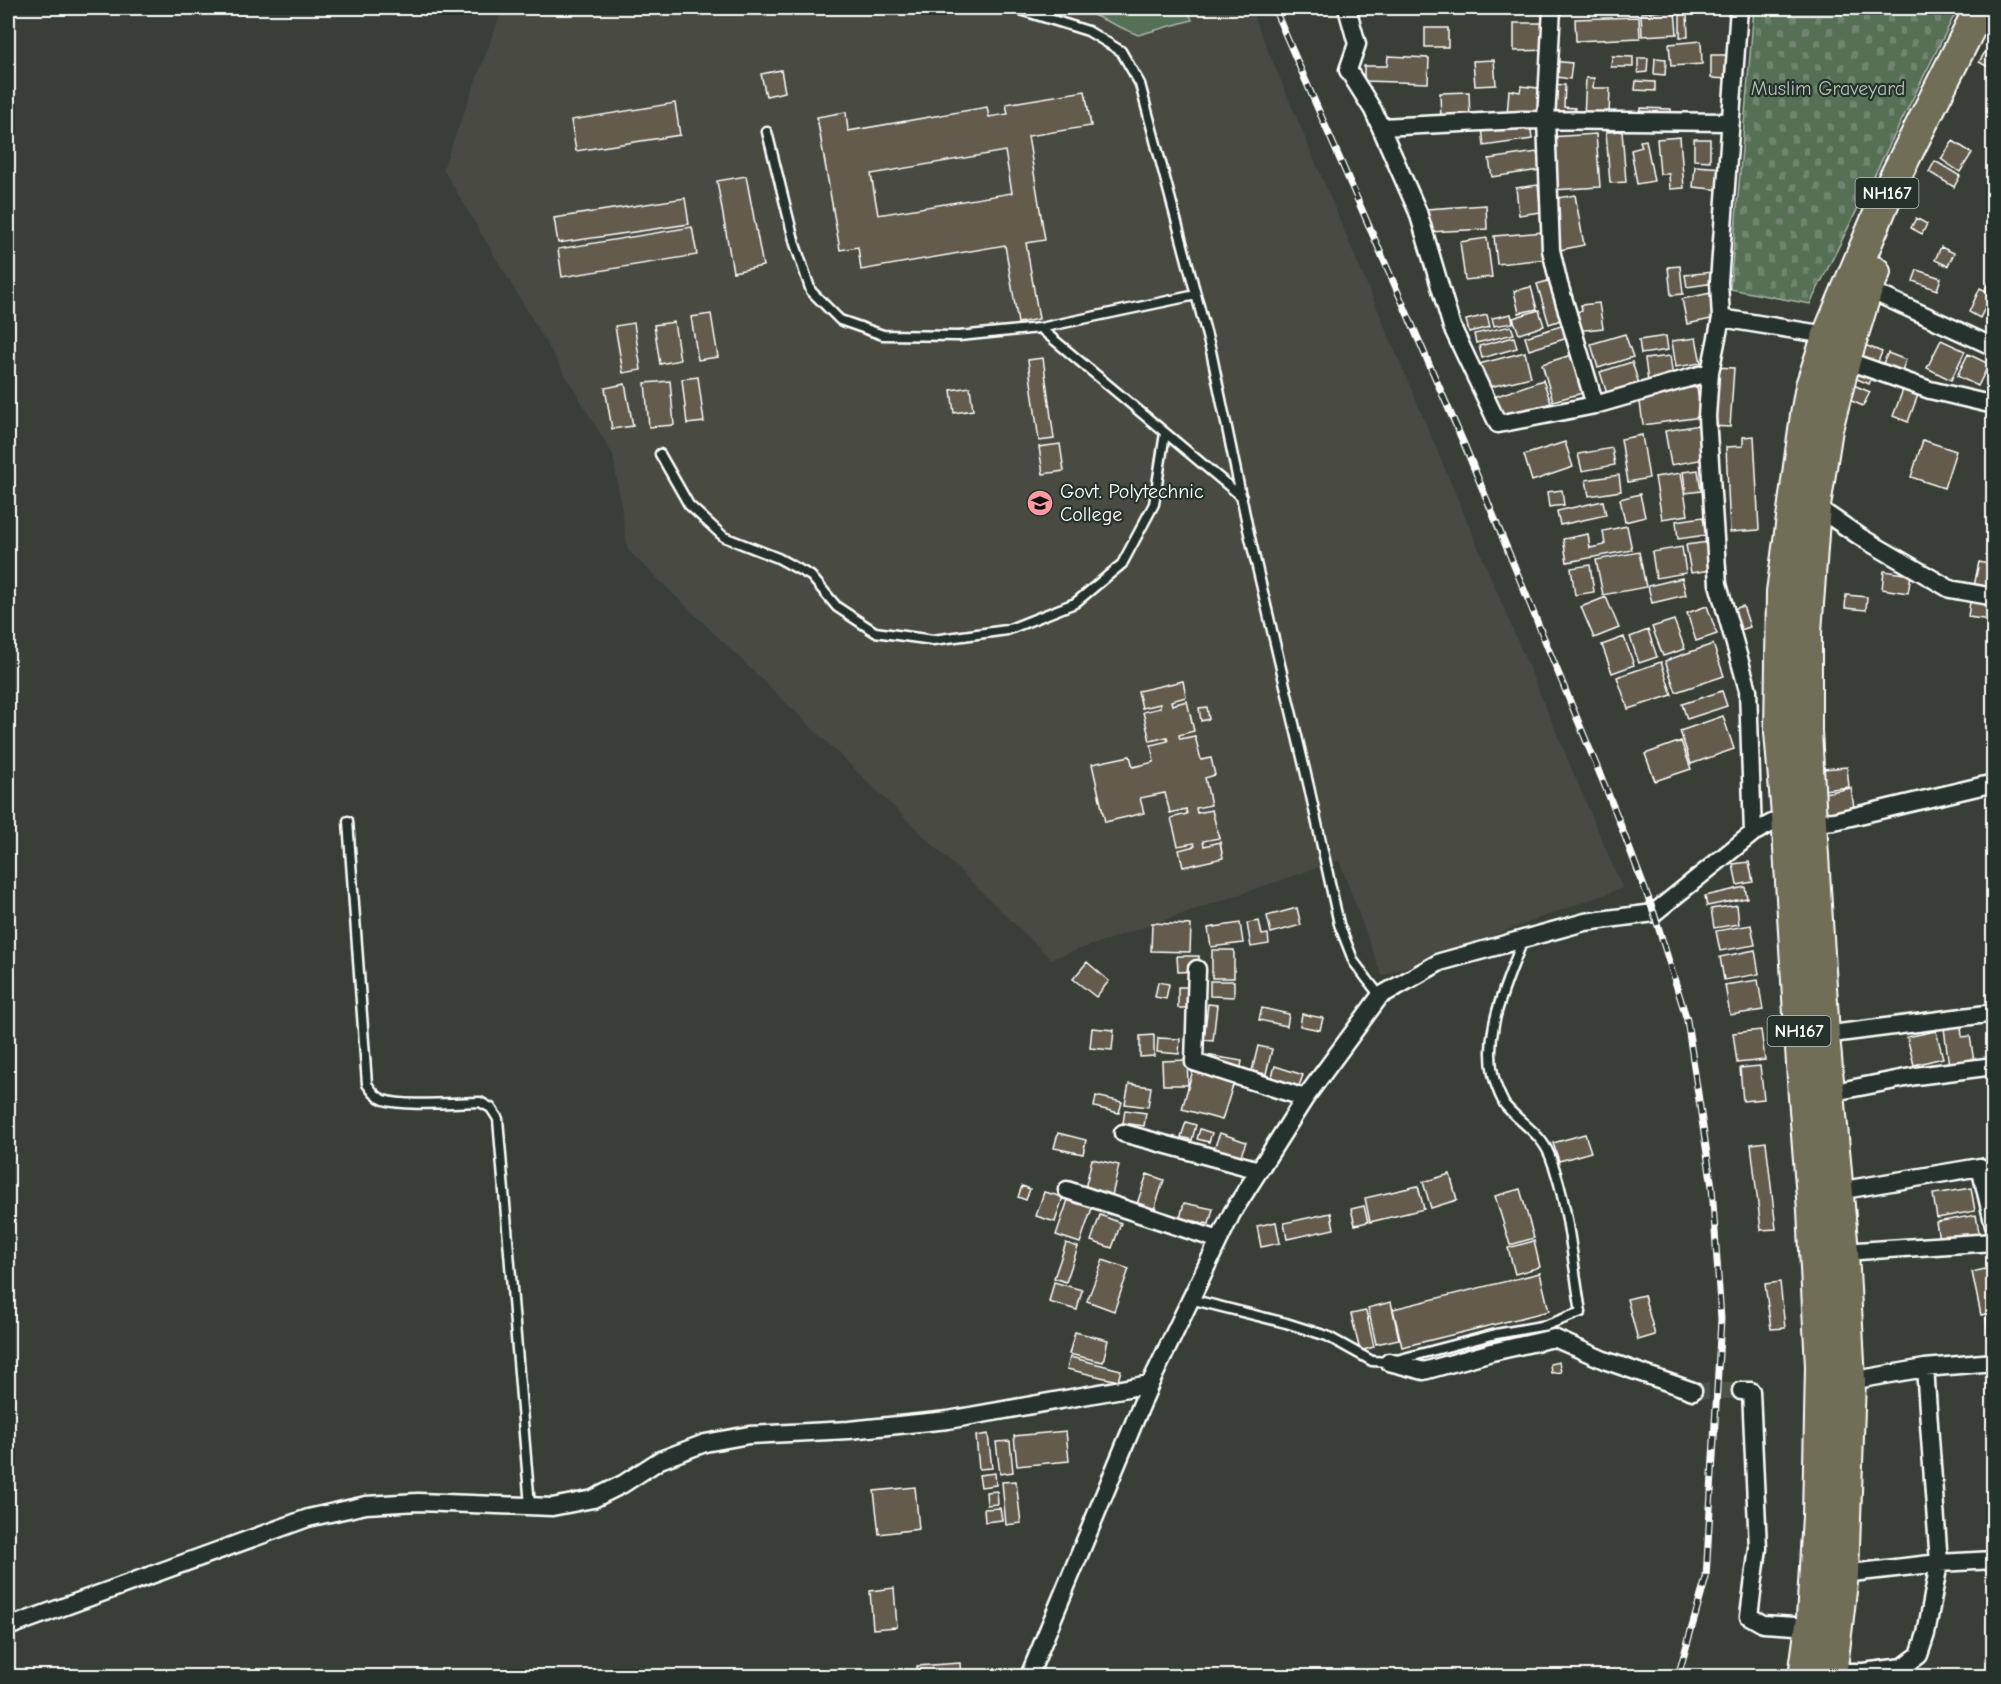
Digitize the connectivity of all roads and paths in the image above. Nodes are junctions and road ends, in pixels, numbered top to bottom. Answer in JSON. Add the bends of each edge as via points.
{"nodes":[{"id":1,"x":1014,"y":8,"type":"edge"},
{"id":2,"x":1347,"y":8,"type":"edge"},
{"id":3,"x":1552,"y":8,"type":"edge"},
{"id":4,"x":1739,"y":8,"type":"edge"},
{"id":5,"x":1980,"y":8,"type":"edge"},
{"id":6,"x":1994,"y":26,"type":"edge"},
{"id":7,"x":1546,"y":120,"type":"junction"},
{"id":8,"x":1731,"y":122,"type":"junction"},
{"id":9,"x":1381,"y":128,"type":"junction"},
{"id":10,"x":768,"y":132,"type":"dead end"},
{"id":11,"x":1867,"y":289,"type":"junction"},
{"id":12,"x":1196,"y":295,"type":"junction"},
{"id":13,"x":1721,"y":318,"type":"junction"},
{"id":14,"x":1040,"y":328,"type":"junction"},
{"id":15,"x":1841,"y":346,"type":"junction"},
{"id":16,"x":1994,"y":347,"type":"edge"},
{"id":17,"x":1710,"y":372,"type":"junction"},
{"id":18,"x":1595,"y":405,"type":"junction"},
{"id":19,"x":1994,"y":405,"type":"edge"},
{"id":20,"x":1165,"y":433,"type":"junction"},
{"id":21,"x":660,"y":454,"type":"dead end"},
{"id":22,"x":1242,"y":497,"type":"junction"},
{"id":23,"x":1815,"y":506,"type":"junction"},
{"id":24,"x":1994,"y":597,"type":"edge"},
{"id":25,"x":1994,"y":783,"type":"edge"},
{"id":26,"x":1799,"y":819,"type":"junction"},
{"id":27,"x":348,"y":821,"type":"dead end"},
{"id":28,"x":1753,"y":833,"type":"junction"},
{"id":29,"x":1524,"y":938,"type":"junction"},
{"id":30,"x":1197,"y":969,"type":"dead end"},
{"id":31,"x":1380,"y":996,"type":"junction"},
{"id":32,"x":1994,"y":1013,"type":"edge"},
{"id":33,"x":1824,"y":1035,"type":"junction"},
{"id":34,"x":1994,"y":1066,"type":"edge"},
{"id":35,"x":1829,"y":1093,"type":"junction"},
{"id":36,"x":1305,"y":1098,"type":"junction"},
{"id":37,"x":1123,"y":1133,"type":"dead end"},
{"id":38,"x":1987,"y":1165,"type":"edge"},
{"id":39,"x":1259,"y":1170,"type":"junction"},
{"id":40,"x":1067,"y":1190,"type":"dead end"},
{"id":41,"x":1838,"y":1191,"type":"junction"},
{"id":42,"x":1994,"y":1226,"type":"edge"},
{"id":43,"x":1219,"y":1240,"type":"junction"},
{"id":44,"x":1994,"y":1242,"type":"edge"},
{"id":45,"x":1843,"y":1252,"type":"junction"},
{"id":46,"x":1191,"y":1299,"type":"junction"},
{"id":47,"x":1389,"y":1362,"type":"junction"},
{"id":48,"x":1994,"y":1362,"type":"edge"},
{"id":49,"x":1925,"y":1368,"type":"junction"},
{"id":50,"x":1850,"y":1381,"type":"junction"},
{"id":51,"x":1150,"y":1384,"type":"junction"},
{"id":52,"x":1693,"y":1391,"type":"tunnel mouth"},
{"id":53,"x":1741,"y":1391,"type":"dead end"},
{"id":54,"x":530,"y":1506,"type":"junction"},
{"id":55,"x":1994,"y":1560,"type":"edge"},
{"id":56,"x":1939,"y":1563,"type":"junction"},
{"id":57,"x":1844,"y":1574,"type":"junction"},
{"id":58,"x":8,"y":1627,"type":"edge"},
{"id":59,"x":1811,"y":1628,"type":"junction"},
{"id":60,"x":1822,"y":1675,"type":"edge"},
{"id":61,"x":1029,"y":1677,"type":"edge"}],
"edges":[{"from":1,"to":12,"type":"lane","via":[[1089,31],[1121,51],[1140,84]]},
{"from":2,"to":9,"type":"street","via":[[1357,44],[1348,70]]},
{"from":3,"to":7,"type":"street"},
{"from":4,"to":8,"type":"street"},
{"from":5,"to":15,"type":"highway","number":"NH167","via":[[1891,185]]},
{"from":6,"to":11,"type":"highway","number":"NH167"},
{"from":7,"to":8,"type":"street"},
{"from":7,"to":9,"type":"street"},
{"from":7,"to":18,"type":"street","via":[[1551,250]]},
{"from":8,"to":13,"type":"street","via":[[1719,282]]},
{"from":9,"to":18,"type":"street","via":[[1418,212],[1452,327],[1498,424]]},
{"from":10,"to":14,"type":"lane","via":[[795,244],[811,291],[840,320],[883,335],[959,336]]},
{"from":11,"to":15,"type":"highway","number":"NH167"},
{"from":11,"to":16,"type":"street"},
{"from":12,"to":14,"type":"lane"},
{"from":12,"to":22,"type":"lane"},
{"from":13,"to":15,"type":"street"},
{"from":13,"to":17,"type":"street"},
{"from":14,"to":20,"type":"lane"},
{"from":15,"to":19,"type":"street","via":[[1930,390]]},
{"from":15,"to":23,"type":"highway","number":"NH167"},
{"from":15,"to":26,"type":"highway","number":"NH167","via":[[1812,386],[1782,592],[1780,732]]},
{"from":17,"to":18,"type":"street"},
{"from":17,"to":28,"type":"street","via":[[1707,417],[1718,584],[1748,690]]},
{"from":20,"to":21,"type":"lane","via":[[1154,504],[1122,564],[1075,603],[1007,630],[933,640],[875,632],[837,607],[811,576],[778,558],[723,537],[689,505]]},
{"from":20,"to":22,"type":"lane"},
{"from":22,"to":31,"type":"lane","via":[[1339,924],[1354,962]]},
{"from":23,"to":24,"type":"street","via":[[1950,589]]},
{"from":23,"to":26,"type":"highway","number":"NH167"},
{"from":25,"to":26,"type":"street","via":[[1834,821]]},
{"from":26,"to":28,"type":"street"},
{"from":26,"to":33,"type":"highway","number":"NH167"},
{"from":26,"to":59,"type":"highway","number":"NH167","via":[[1803,1097],[1821,1366]]},
{"from":27,"to":54,"type":"lane","via":[[367,1084],[386,1101],[480,1102],[491,1108],[498,1119]]},
{"from":28,"to":29,"type":"street","via":[[1654,912],[1585,922]]},
{"from":29,"to":31,"type":"street","via":[[1440,962]]},
{"from":29,"to":47,"type":"lane","via":[[1496,1015],[1491,1049],[1493,1078],[1504,1104],[1534,1131],[1549,1153],[1561,1191],[1581,1312],[1547,1325]]},
{"from":30,"to":36,"type":"street","via":[[1194,1062]]},
{"from":31,"to":36,"type":"street"},
{"from":32,"to":33,"type":"street"},
{"from":33,"to":35,"type":"highway","number":"NH167"},
{"from":34,"to":35,"type":"street"},
{"from":35,"to":41,"type":"highway","number":"NH167"},
{"from":36,"to":39,"type":"street"},
{"from":37,"to":39,"type":"street"},
{"from":38,"to":41,"type":"street"},
{"from":38,"to":42,"type":"street"},
{"from":39,"to":43,"type":"street"},
{"from":40,"to":43,"type":"street"},
{"from":41,"to":45,"type":"highway","number":"NH167"},
{"from":43,"to":46,"type":"street"},
{"from":44,"to":45,"type":"street"},
{"from":45,"to":50,"type":"highway","number":"NH167"},
{"from":46,"to":47,"type":"lane","via":[[1328,1336],[1372,1361]]},
{"from":46,"to":51,"type":"street"},
{"from":47,"to":52,"type":"street","via":[[1424,1371],[1554,1338]]},
{"from":48,"to":49,"type":"street"},
{"from":49,"to":50,"type":"street"},
{"from":49,"to":56,"type":"street"},
{"from":50,"to":57,"type":"highway","number":"NH167"},
{"from":51,"to":54,"type":"street","via":[[948,1419],[849,1430],[749,1435],[705,1443],[660,1460],[592,1499],[552,1507]]},
{"from":51,"to":61,"type":"street"},
{"from":53,"to":59,"type":"street","via":[[1751,1391],[1758,1548],[1749,1616],[1763,1624]]},
{"from":54,"to":58,"type":"street","via":[[418,1502],[366,1505],[308,1518]]},
{"from":55,"to":56,"type":"street"},
{"from":56,"to":57,"type":"street"},
{"from":56,"to":60,"type":"street","via":[[1919,1655],[1903,1667]]},
{"from":57,"to":60,"type":"highway","number":"NH167"},
{"from":59,"to":60,"type":"highway","number":"NH167"}]}
